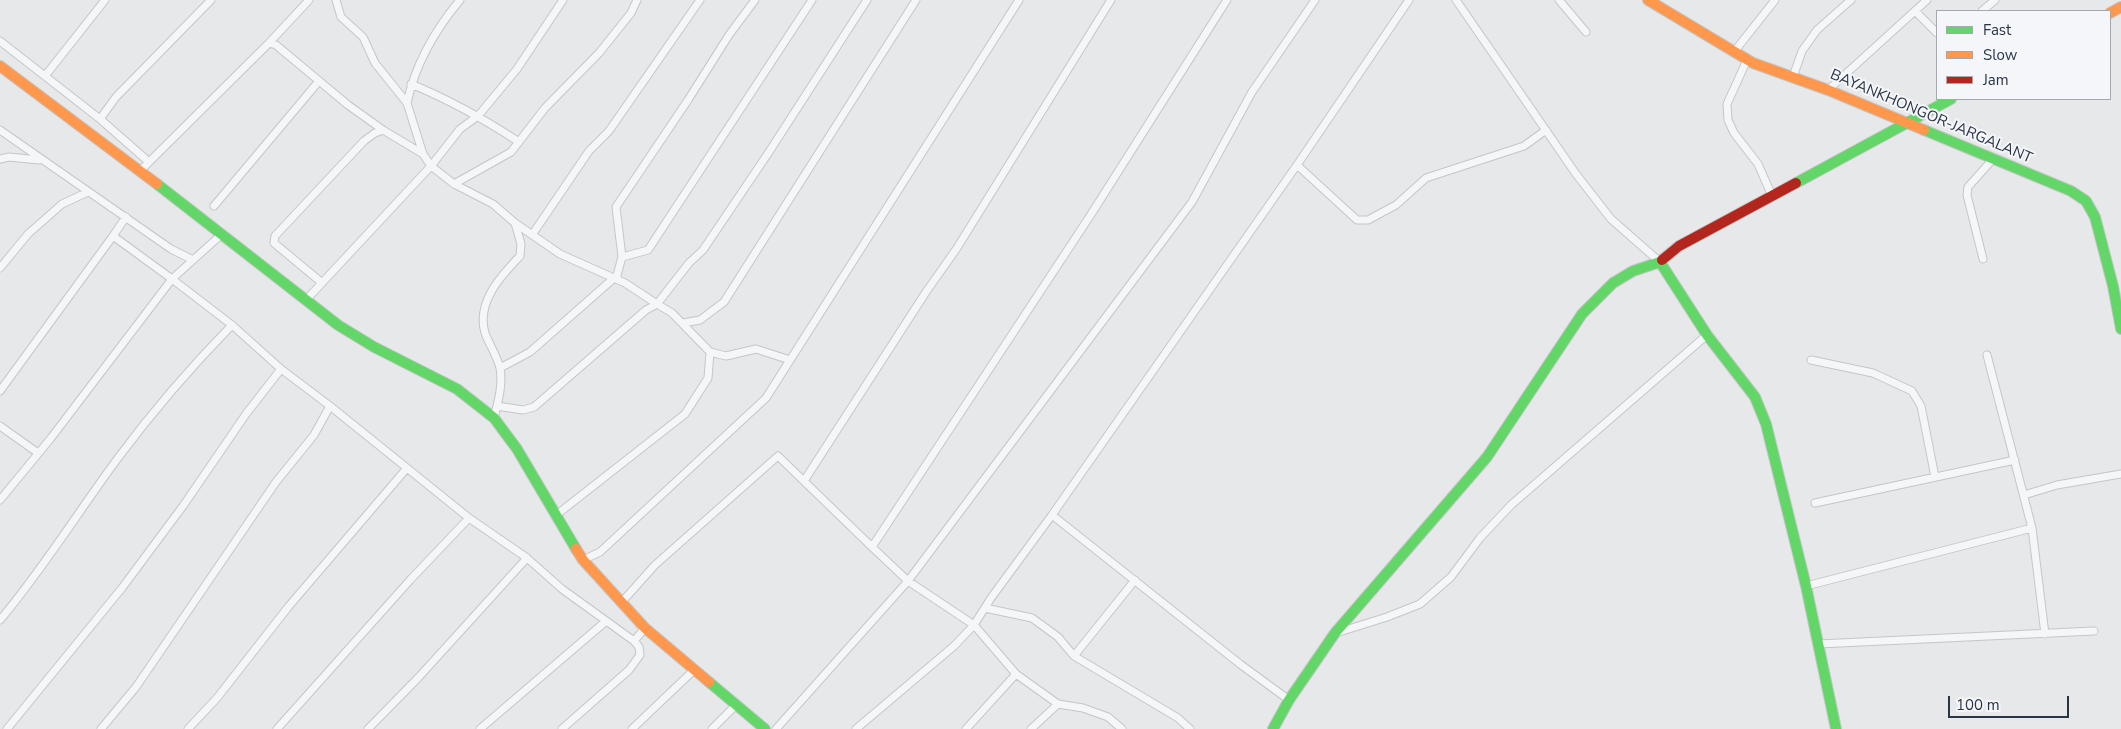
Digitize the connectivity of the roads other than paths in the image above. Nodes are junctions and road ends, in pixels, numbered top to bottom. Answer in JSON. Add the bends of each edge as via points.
{"nodes":[{"id":1,"x":105,"y":0,"type":"edge"},
{"id":2,"x":211,"y":0,"type":"edge"},
{"id":3,"x":309,"y":0,"type":"edge"},
{"id":4,"x":336,"y":0,"type":"edge"},
{"id":5,"x":460,"y":0,"type":"edge"},
{"id":6,"x":562,"y":0,"type":"edge"},
{"id":7,"x":637,"y":0,"type":"edge"},
{"id":8,"x":700,"y":0,"type":"edge"},
{"id":9,"x":755,"y":0,"type":"edge"},
{"id":10,"x":812,"y":0,"type":"edge"},
{"id":11,"x":867,"y":0,"type":"edge"},
{"id":12,"x":916,"y":0,"type":"edge"},
{"id":13,"x":1019,"y":0,"type":"edge"},
{"id":14,"x":1111,"y":0,"type":"edge"},
{"id":15,"x":1227,"y":0,"type":"edge"},
{"id":16,"x":1315,"y":0,"type":"edge"},
{"id":17,"x":1409,"y":0,"type":"edge"},
{"id":18,"x":1456,"y":0,"type":"edge"},
{"id":19,"x":1559,"y":0,"type":"edge"},
{"id":20,"x":1648,"y":0,"type":"edge"},
{"id":21,"x":1775,"y":0,"type":"edge"},
{"id":22,"x":1850,"y":0,"type":"edge"},
{"id":23,"x":1927,"y":0,"type":"edge"},
{"id":24,"x":1995,"y":0,"type":"edge"},
{"id":25,"x":1662,"y":4,"type":"edge"},
{"id":26,"x":1983,"y":10,"type":"edge"},
{"id":27,"x":1915,"y":11,"type":"junction"},
{"id":28,"x":1936,"y":31,"type":"edge"},
{"id":29,"x":1586,"y":32,"type":"dead end"},
{"id":30,"x":0,"y":41,"type":"edge"},
{"id":31,"x":269,"y":43,"type":"junction"},
{"id":32,"x":1734,"y":52,"type":"junction"},
{"id":33,"x":1747,"y":60,"type":"junction"},
{"id":34,"x":0,"y":66,"type":"edge"},
{"id":35,"x":45,"y":76,"type":"junction"},
{"id":36,"x":1793,"y":77,"type":"junction"},
{"id":37,"x":319,"y":81,"type":"junction"},
{"id":38,"x":411,"y":84,"type":"junction"},
{"id":39,"x":1828,"y":90,"type":"junction"},
{"id":40,"x":1949,"y":100,"type":"edge"},
{"id":41,"x":407,"y":103,"type":"junction"},
{"id":42,"x":478,"y":116,"type":"junction"},
{"id":43,"x":100,"y":119,"type":"junction"},
{"id":44,"x":1907,"y":122,"type":"junction"},
{"id":45,"x":1,"y":130,"type":"edge"},
{"id":46,"x":383,"y":130,"type":"junction"},
{"id":47,"x":1546,"y":130,"type":"junction"},
{"id":48,"x":519,"y":142,"type":"junction"},
{"id":49,"x":423,"y":154,"type":"junction"},
{"id":50,"x":0,"y":159,"type":"edge"},
{"id":51,"x":1993,"y":159,"type":"junction"},
{"id":52,"x":41,"y":160,"type":"junction"},
{"id":53,"x":149,"y":162,"type":"junction"},
{"id":54,"x":1297,"y":165,"type":"junction"},
{"id":55,"x":431,"y":166,"type":"junction"},
{"id":56,"x":140,"y":171,"type":"junction"},
{"id":57,"x":454,"y":184,"type":"junction"},
{"id":58,"x":88,"y":192,"type":"junction"},
{"id":59,"x":1772,"y":196,"type":"junction"},
{"id":60,"x":214,"y":206,"type":"dead end"},
{"id":61,"x":126,"y":218,"type":"junction"},
{"id":62,"x":516,"y":223,"type":"junction"},
{"id":63,"x":222,"y":234,"type":"junction"},
{"id":64,"x":532,"y":235,"type":"junction"},
{"id":65,"x":113,"y":236,"type":"junction"},
{"id":66,"x":622,"y":257,"type":"junction"},
{"id":67,"x":1983,"y":259,"type":"dead end"},
{"id":68,"x":193,"y":260,"type":"junction"},
{"id":69,"x":1660,"y":262,"type":"junction"},
{"id":70,"x":0,"y":268,"type":"edge"},
{"id":71,"x":615,"y":278,"type":"junction"},
{"id":72,"x":172,"y":279,"type":"junction"},
{"id":73,"x":321,"y":282,"type":"junction"},
{"id":74,"x":306,"y":300,"type":"junction"},
{"id":75,"x":657,"y":304,"type":"junction"},
{"id":76,"x":683,"y":323,"type":"junction"},
{"id":77,"x":232,"y":325,"type":"junction"},
{"id":78,"x":2121,"y":329,"type":"edge"},
{"id":79,"x":1707,"y":335,"type":"junction"},
{"id":80,"x":710,"y":352,"type":"junction"},
{"id":81,"x":1987,"y":355,"type":"dead end"},
{"id":82,"x":790,"y":360,"type":"junction"},
{"id":83,"x":1811,"y":360,"type":"dead end"},
{"id":84,"x":500,"y":368,"type":"junction"},
{"id":85,"x":281,"y":370,"type":"junction"},
{"id":86,"x":0,"y":391,"type":"edge"},
{"id":87,"x":330,"y":406,"type":"junction"},
{"id":88,"x":497,"y":406,"type":"junction"},
{"id":89,"x":494,"y":418,"type":"junction"},
{"id":90,"x":0,"y":426,"type":"edge"},
{"id":91,"x":38,"y":454,"type":"junction"},
{"id":92,"x":2015,"y":460,"type":"junction"},
{"id":93,"x":407,"y":468,"type":"junction"},
{"id":94,"x":2121,"y":474,"type":"edge"},
{"id":95,"x":1935,"y":478,"type":"junction"},
{"id":96,"x":804,"y":481,"type":"junction"},
{"id":97,"x":2024,"y":496,"type":"junction"},
{"id":98,"x":0,"y":500,"type":"edge"},
{"id":99,"x":1815,"y":503,"type":"dead end"},
{"id":100,"x":1052,"y":515,"type":"junction"},
{"id":101,"x":555,"y":516,"type":"junction"},
{"id":102,"x":469,"y":518,"type":"junction"},
{"id":103,"x":2032,"y":528,"type":"junction"},
{"id":104,"x":872,"y":547,"type":"junction"},
{"id":105,"x":527,"y":558,"type":"junction"},
{"id":106,"x":583,"y":560,"type":"junction"},
{"id":107,"x":1135,"y":580,"type":"junction"},
{"id":108,"x":908,"y":582,"type":"junction"},
{"id":109,"x":1806,"y":586,"type":"junction"},
{"id":110,"x":620,"y":602,"type":"junction"},
{"id":111,"x":985,"y":608,"type":"junction"},
{"id":112,"x":0,"y":620,"type":"edge"},
{"id":113,"x":605,"y":622,"type":"junction"},
{"id":114,"x":974,"y":625,"type":"junction"},
{"id":115,"x":645,"y":628,"type":"junction"},
{"id":116,"x":2094,"y":631,"type":"dead end"},
{"id":117,"x":1336,"y":633,"type":"junction"},
{"id":118,"x":2045,"y":634,"type":"junction"},
{"id":119,"x":634,"y":641,"type":"junction"},
{"id":120,"x":1818,"y":644,"type":"junction"},
{"id":121,"x":1074,"y":656,"type":"junction"},
{"id":122,"x":694,"y":670,"type":"junction"},
{"id":123,"x":1016,"y":674,"type":"junction"},
{"id":124,"x":1289,"y":700,"type":"junction"},
{"id":125,"x":736,"y":704,"type":"junction"},
{"id":126,"x":1058,"y":704,"type":"junction"},
{"id":127,"x":7,"y":729,"type":"edge"},
{"id":128,"x":101,"y":729,"type":"edge"},
{"id":129,"x":188,"y":729,"type":"edge"},
{"id":130,"x":277,"y":729,"type":"edge"},
{"id":131,"x":368,"y":729,"type":"edge"},
{"id":132,"x":480,"y":729,"type":"edge"},
{"id":133,"x":562,"y":729,"type":"edge"},
{"id":134,"x":632,"y":729,"type":"edge"},
{"id":135,"x":712,"y":729,"type":"edge"},
{"id":136,"x":765,"y":729,"type":"edge"},
{"id":137,"x":776,"y":729,"type":"edge"},
{"id":138,"x":856,"y":729,"type":"edge"},
{"id":139,"x":966,"y":729,"type":"edge"},
{"id":140,"x":1031,"y":729,"type":"edge"},
{"id":141,"x":1122,"y":729,"type":"edge"},
{"id":142,"x":1190,"y":729,"type":"edge"},
{"id":143,"x":1273,"y":729,"type":"edge"},
{"id":144,"x":1836,"y":729,"type":"edge"}],
"edges":[{"from":1,"to":35,"type":"street"},
{"from":2,"to":43,"type":"street","via":[[116,97]]},
{"from":3,"to":31,"type":"street"},
{"from":4,"to":41,"type":"street","via":[[341,17],[363,37],[375,63]]},
{"from":5,"to":38,"type":"street","via":[[443,20]]},
{"from":6,"to":42,"type":"street","via":[[517,68]]},
{"from":7,"to":48,"type":"street","via":[[599,53],[545,108]]},
{"from":8,"to":64,"type":"street"},
{"from":9,"to":66,"type":"street","via":[[728,35],[616,207]]},
{"from":10,"to":66,"type":"street","via":[[648,250]]},
{"from":11,"to":75,"type":"street","via":[[703,250]]},
{"from":12,"to":76,"type":"street","via":[[724,302],[700,320]]},
{"from":13,"to":82,"type":"street"},
{"from":14,"to":96,"type":"street","via":[[957,248]]},
{"from":15,"to":104,"type":"street","via":[[1090,216]]},
{"from":16,"to":108,"type":"street","via":[[1252,92],[1192,202]]},
{"from":17,"to":54,"type":"street"},
{"from":18,"to":47,"type":"street"},
{"from":19,"to":29,"type":"street"},
{"from":20,"to":25,"type":"street","name":"BAYANKHONGOR-JARGALANT"},
{"from":21,"to":32,"type":"street"},
{"from":22,"to":36,"type":"street","via":[[1816,30],[1802,51]]},
{"from":23,"to":27,"type":"street"},
{"from":24,"to":26,"type":"street"},
{"from":25,"to":32,"type":"street","name":"BAYANKHONGOR-JARGALANT"},
{"from":27,"to":28,"type":"street"},
{"from":27,"to":39,"type":"street"},
{"from":30,"to":35,"type":"street"},
{"from":31,"to":37,"type":"street","via":[[276,44]]},
{"from":31,"to":53,"type":"street"},
{"from":32,"to":33,"type":"street","name":"BAYANKHONGOR-JARGALANT"},
{"from":33,"to":36,"type":"street","name":"BAYANKHONGOR-JARGALANT"},
{"from":33,"to":59,"type":"street","via":[[1727,104],[1728,120],[1758,164]]},
{"from":34,"to":56,"type":"street"},
{"from":35,"to":43,"type":"street"},
{"from":36,"to":39,"type":"street","name":"BAYANKHONGOR-JARGALANT"},
{"from":37,"to":46,"type":"street"},
{"from":37,"to":60,"type":"street"},
{"from":38,"to":41,"type":"street"},
{"from":38,"to":42,"type":"street"},
{"from":39,"to":44,"type":"street","name":"BAYANKHONGOR-JARGALANT"},
{"from":40,"to":44,"type":"street"},
{"from":41,"to":49,"type":"street"},
{"from":42,"to":48,"type":"street"},
{"from":42,"to":55,"type":"street","via":[[460,129]]},
{"from":43,"to":53,"type":"street"},
{"from":44,"to":51,"type":"street","name":"BAYANKHONGOR-JARGALANT"},
{"from":44,"to":59,"type":"street"},
{"from":45,"to":52,"type":"street"},
{"from":46,"to":49,"type":"street"},
{"from":46,"to":73,"type":"street","via":[[364,141],[275,236],[274,243],[281,251]]},
{"from":47,"to":54,"type":"street","via":[[1524,146],[1426,178],[1396,205],[1368,220],[1357,220]]},
{"from":47,"to":69,"type":"street","via":[[1611,219]]},
{"from":48,"to":57,"type":"street","via":[[510,152]]},
{"from":49,"to":55,"type":"street"},
{"from":50,"to":52,"type":"street"},
{"from":51,"to":67,"type":"street","via":[[1968,187],[1967,195]]},
{"from":51,"to":78,"type":"street","name":"BAYANKHONGOR-JARGALANT","via":[[2071,191],[2086,201],[2095,217]]},
{"from":52,"to":58,"type":"street"},
{"from":53,"to":56,"type":"street"},
{"from":54,"to":100,"type":"street"},
{"from":55,"to":57,"type":"street"},
{"from":55,"to":73,"type":"street"},
{"from":56,"to":63,"type":"street"},
{"from":57,"to":62,"type":"street","via":[[492,204]]},
{"from":58,"to":61,"type":"street"},
{"from":58,"to":70,"type":"street","via":[[62,204],[28,234]]},
{"from":59,"to":69,"type":"street","via":[[1679,246]]},
{"from":61,"to":65,"type":"street"},
{"from":61,"to":68,"type":"street"},
{"from":62,"to":64,"type":"street"},
{"from":62,"to":84,"type":"street","via":[[520,256],[502,275],[485,303],[484,330]]},
{"from":63,"to":68,"type":"street"},
{"from":63,"to":74,"type":"street"},
{"from":64,"to":71,"type":"street","via":[[560,254]]},
{"from":65,"to":72,"type":"street"},
{"from":65,"to":86,"type":"street"},
{"from":66,"to":71,"type":"street"},
{"from":68,"to":72,"type":"street"},
{"from":69,"to":79,"type":"street"},
{"from":69,"to":117,"type":"street","via":[[1633,271],[1613,283],[1582,314],[1487,457]]},
{"from":71,"to":75,"type":"street"},
{"from":71,"to":84,"type":"street","via":[[530,352]]},
{"from":72,"to":77,"type":"street"},
{"from":72,"to":91,"type":"street"},
{"from":73,"to":74,"type":"street"},
{"from":74,"to":89,"type":"street","via":[[374,347],[457,389]]},
{"from":75,"to":76,"type":"street"},
{"from":75,"to":88,"type":"street","via":[[534,407],[523,410]]},
{"from":76,"to":80,"type":"street"},
{"from":77,"to":85,"type":"street"},
{"from":77,"to":112,"type":"street","via":[[172,390],[120,456],[30,584]]},
{"from":79,"to":109,"type":"street","via":[[1755,397],[1766,424]]},
{"from":79,"to":117,"type":"street","via":[[1511,505],[1480,538],[1451,577],[1420,604]]},
{"from":80,"to":82,"type":"street","via":[[726,356],[756,348]]},
{"from":80,"to":101,"type":"street","via":[[708,378],[685,414]]},
{"from":81,"to":92,"type":"street"},
{"from":82,"to":106,"type":"street","via":[[766,398],[600,552]]},
{"from":83,"to":95,"type":"street","via":[[1872,373],[1912,391],[1921,406]]},
{"from":84,"to":88,"type":"street"},
{"from":85,"to":87,"type":"street"},
{"from":85,"to":127,"type":"street","via":[[122,588]]},
{"from":87,"to":93,"type":"street"},
{"from":87,"to":128,"type":"street","via":[[314,435],[276,482],[136,687]]},
{"from":88,"to":89,"type":"street"},
{"from":89,"to":101,"type":"street","via":[[522,456]]},
{"from":90,"to":91,"type":"street"},
{"from":91,"to":98,"type":"street"},
{"from":92,"to":95,"type":"street"},
{"from":92,"to":97,"type":"street"},
{"from":93,"to":102,"type":"street"},
{"from":93,"to":129,"type":"street"},
{"from":94,"to":97,"type":"street","via":[[2057,485]]},
{"from":95,"to":99,"type":"street"},
{"from":96,"to":104,"type":"street"},
{"from":96,"to":110,"type":"street","via":[[778,456],[655,566]]},
{"from":97,"to":103,"type":"street"},
{"from":100,"to":107,"type":"street"},
{"from":100,"to":111,"type":"street"},
{"from":101,"to":106,"type":"street"},
{"from":102,"to":105,"type":"street"},
{"from":102,"to":130,"type":"street"},
{"from":103,"to":109,"type":"street"},
{"from":103,"to":118,"type":"street"},
{"from":104,"to":108,"type":"street"},
{"from":105,"to":113,"type":"street"},
{"from":105,"to":131,"type":"street"},
{"from":106,"to":110,"type":"street"},
{"from":107,"to":121,"type":"street"},
{"from":107,"to":124,"type":"street"},
{"from":108,"to":114,"type":"street"},
{"from":108,"to":137,"type":"street"},
{"from":109,"to":120,"type":"street"},
{"from":110,"to":115,"type":"street"},
{"from":111,"to":114,"type":"street"},
{"from":111,"to":121,"type":"street","via":[[1032,618],[1058,637]]},
{"from":113,"to":119,"type":"street"},
{"from":113,"to":132,"type":"street"},
{"from":114,"to":123,"type":"street"},
{"from":114,"to":138,"type":"street","via":[[954,646]]},
{"from":115,"to":119,"type":"street"},
{"from":115,"to":122,"type":"street"},
{"from":116,"to":118,"type":"street"},
{"from":117,"to":124,"type":"street"},
{"from":118,"to":120,"type":"street"},
{"from":119,"to":133,"type":"street","via":[[640,655],[629,670]]},
{"from":120,"to":144,"type":"street"},
{"from":121,"to":142,"type":"street","via":[[1178,718]]},
{"from":122,"to":125,"type":"street"},
{"from":122,"to":134,"type":"street"},
{"from":123,"to":126,"type":"street"},
{"from":123,"to":139,"type":"street"},
{"from":124,"to":143,"type":"street"},
{"from":125,"to":135,"type":"street"},
{"from":125,"to":136,"type":"street"},
{"from":126,"to":140,"type":"street"},
{"from":126,"to":141,"type":"street","via":[[1108,717]]}]}
